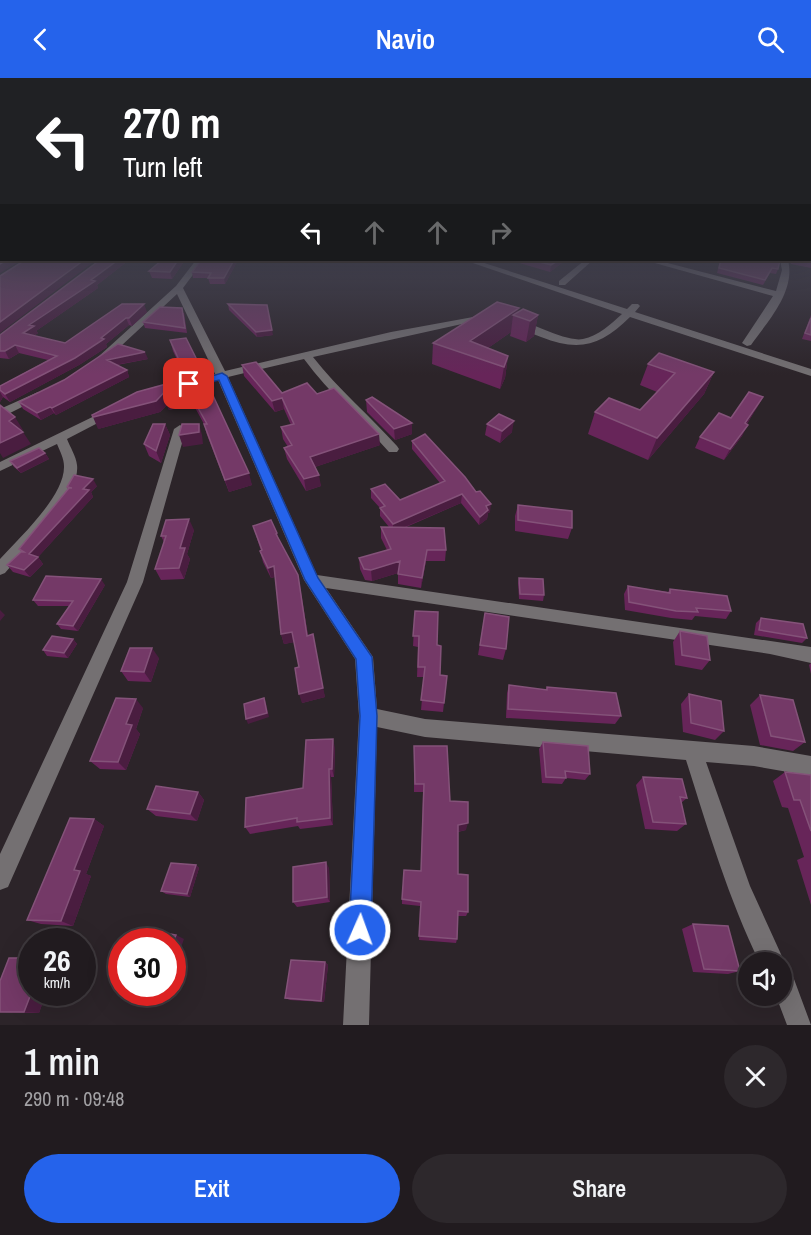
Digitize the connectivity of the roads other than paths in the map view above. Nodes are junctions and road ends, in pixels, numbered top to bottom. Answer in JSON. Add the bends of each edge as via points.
{"nodes":[{"id":1,"x":557,"y":287,"type":"edge"},
{"id":2,"x":573,"y":287,"type":"edge"},
{"id":3,"x":750,"y":287,"type":"edge"},
{"id":4,"x":781,"y":287,"type":"edge"},
{"id":5,"x":179,"y":288,"type":"joint"},
{"id":6,"x":779,"y":295,"type":"junction"},
{"id":7,"x":632,"y":310,"type":"junction"},
{"id":8,"x":493,"y":317,"type":"edge"},
{"id":9,"x":506,"y":318,"type":"edge"},
{"id":10,"x":747,"y":343,"type":"junction"},
{"id":11,"x":306,"y":355,"type":"junction"},
{"id":12,"x":90,"y":364,"type":"edge"},
{"id":13,"x":811,"y":364,"type":"edge"},
{"id":14,"x":811,"y":373,"type":"edge"},
{"id":15,"x":222,"y":376,"type":"junction"},
{"id":16,"x":52,"y":388,"type":"edge"},
{"id":17,"x":173,"y":388,"type":"edge"},
{"id":18,"x":127,"y":404,"type":"edge"},
{"id":19,"x":0,"y":414,"type":"edge"},
{"id":20,"x":180,"y":429,"type":"edge"},
{"id":21,"x":60,"y":437,"type":"junction"},
{"id":22,"x":393,"y":449,"type":"dead end"},
{"id":23,"x":0,"y":467,"type":"edge"},
{"id":24,"x":0,"y":569,"type":"edge"},
{"id":25,"x":312,"y":580,"type":"junction"},
{"id":26,"x":811,"y":655,"type":"edge"},
{"id":27,"x":368,"y":716,"type":"junction"},
{"id":28,"x":693,"y":752,"type":"junction"},
{"id":29,"x":811,"y":766,"type":"edge"},
{"id":30,"x":0,"y":879,"type":"edge"},
{"id":31,"x":766,"y":952,"type":"edge"},
{"id":32,"x":792,"y":1005,"type":"edge"},
{"id":33,"x":356,"y":1025,"type":"edge"},
{"id":34,"x":800,"y":1025,"type":"edge"}],
"edges":[{"from":1,"to":7,"type":"street"},
{"from":2,"to":7,"type":"street"},
{"from":3,"to":6,"type":"street"},
{"from":4,"to":6,"type":"street"},
{"from":5,"to":12,"type":"street","via":[[110,352]]},
{"from":5,"to":15,"type":"street"},
{"from":6,"to":10,"type":"street"},
{"from":7,"to":9,"type":"street","via":[[595,339],[579,343]]},
{"from":7,"to":10,"type":"street"},
{"from":7,"to":14,"type":"street"},
{"from":8,"to":11,"type":"street"},
{"from":10,"to":13,"type":"street"},
{"from":11,"to":15,"type":"street"},
{"from":11,"to":22,"type":"street","via":[[330,386]]},
{"from":15,"to":17,"type":"street"},
{"from":15,"to":25,"type":"street"},
{"from":16,"to":19,"type":"street"},
{"from":18,"to":21,"type":"street"},
{"from":20,"to":30,"type":"street","via":[[135,582]]},
{"from":21,"to":23,"type":"street"},
{"from":21,"to":24,"type":"street","via":[[71,466],[68,483],[59,500]]},
{"from":25,"to":26,"type":"street"},
{"from":25,"to":27,"type":"street","via":[[364,657]]},
{"from":27,"to":28,"type":"street","via":[[425,728]]},
{"from":27,"to":33,"type":"street"},
{"from":28,"to":29,"type":"street","via":[[754,756]]},
{"from":28,"to":31,"type":"street","via":[[731,866]]},
{"from":32,"to":34,"type":"street"}]}
